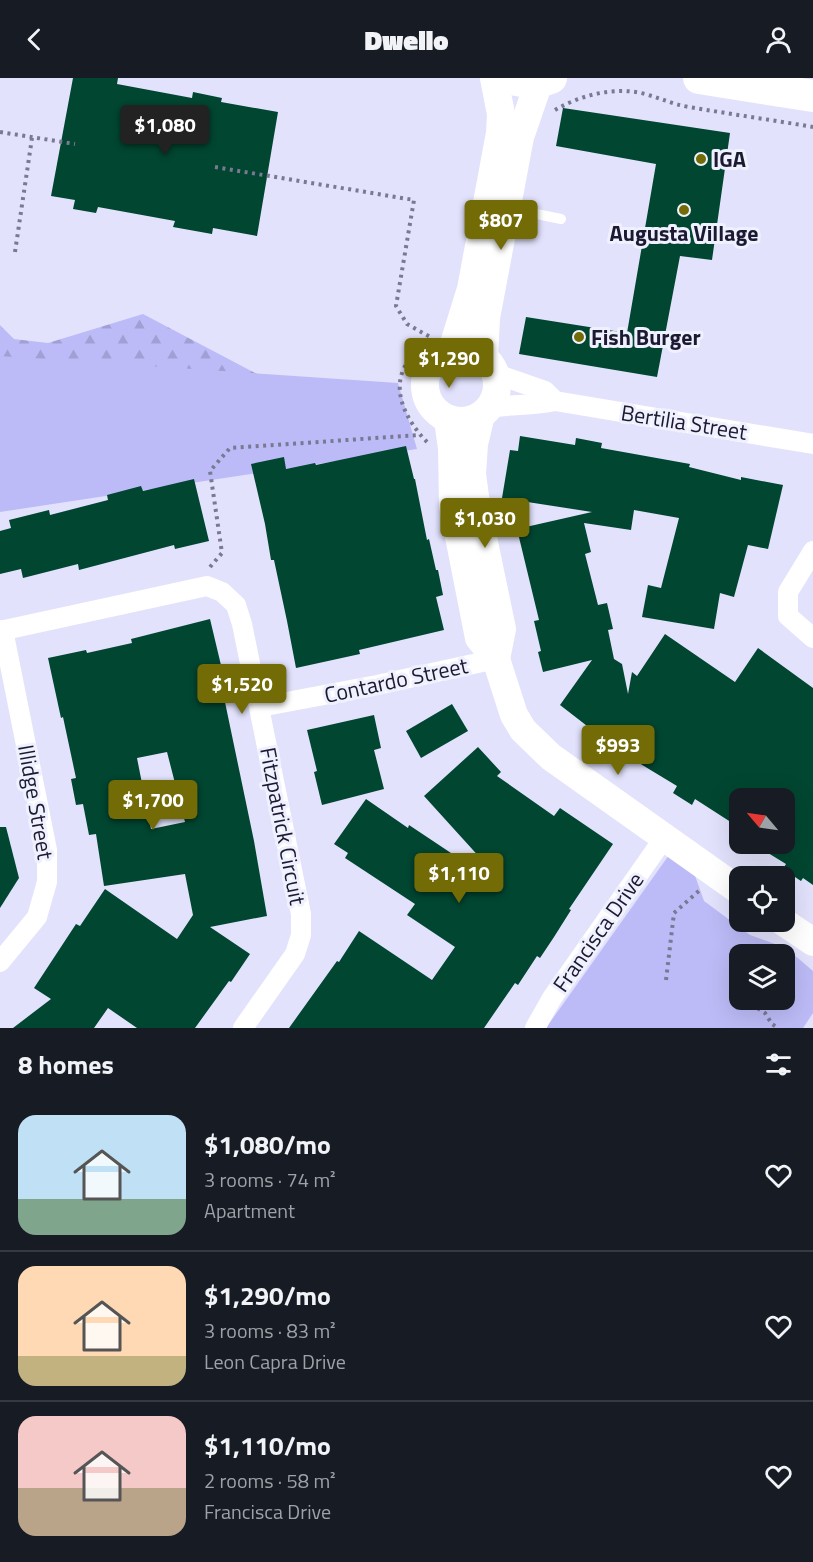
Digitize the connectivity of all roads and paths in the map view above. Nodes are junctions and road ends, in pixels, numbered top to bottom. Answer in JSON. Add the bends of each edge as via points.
{"nodes":[{"id":1,"x":494,"y":78,"type":"edge"},
{"id":2,"x":508,"y":78,"type":"edge"},
{"id":3,"x":699,"y":78,"type":"edge"},
{"id":4,"x":545,"y":80,"type":"edge"},
{"id":5,"x":813,"y":96,"type":"edge"},
{"id":6,"x":549,"y":117,"type":"dead end"},
{"id":7,"x":813,"y":127,"type":"edge"},
{"id":8,"x":0,"y":132,"type":"edge"},
{"id":9,"x":32,"y":138,"type":"junction"},
{"id":10,"x":75,"y":144,"type":"dead end"},
{"id":11,"x":215,"y":167,"type":"dead end"},
{"id":12,"x":497,"y":206,"type":"junction"},
{"id":13,"x":561,"y":219,"type":"dead end"},
{"id":14,"x":15,"y":252,"type":"dead end"},
{"id":15,"x":442,"y":344,"type":"junction"},
{"id":16,"x":490,"y":366,"type":"junction"},
{"id":17,"x":555,"y":401,"type":"junction"},
{"id":18,"x":485,"y":412,"type":"junction"},
{"id":19,"x":448,"y":420,"type":"junction"},
{"id":20,"x":420,"y":435,"type":"dead end"},
{"id":21,"x":813,"y":444,"type":"edge"},
{"id":22,"x":813,"y":551,"type":"edge"},
{"id":23,"x":207,"y":586,"type":"junction"},
{"id":24,"x":1,"y":630,"type":"edge"},
{"id":25,"x":813,"y":638,"type":"edge"},
{"id":26,"x":496,"y":659,"type":"junction"},
{"id":27,"x":260,"y":707,"type":"junction"},
{"id":28,"x":664,"y":838,"type":"junction"},
{"id":29,"x":716,"y":875,"type":"junction"},
{"id":30,"x":729,"y":884,"type":"edge"},
{"id":31,"x":795,"y":930,"type":"edge"},
{"id":32,"x":813,"y":942,"type":"edge"},
{"id":33,"x":0,"y":962,"type":"edge"},
{"id":34,"x":666,"y":980,"type":"dead end"},
{"id":35,"x":760,"y":1010,"type":"edge"},
{"id":36,"x":243,"y":1028,"type":"edge"},
{"id":37,"x":535,"y":1028,"type":"edge"},
{"id":38,"x":778,"y":1028,"type":"edge"}],
"edges":[{"from":1,"to":12,"type":"street","via":[[501,114]]},
{"from":2,"to":4,"type":"main road","via":[[523,82]]},
{"from":3,"to":5,"type":"main road"},
{"from":4,"to":12,"type":"street","via":[[520,137]]},
{"from":6,"to":7,"type":"path","via":[[572,100],[595,93],[624,92],[644,94],[669,104]]},
{"from":8,"to":9,"type":"path"},
{"from":9,"to":10,"type":"path"},
{"from":9,"to":14,"type":"path"},
{"from":11,"to":15,"type":"path","via":[[414,200],[396,306],[407,324]]},
{"from":12,"to":13,"type":"lane"},
{"from":12,"to":15,"type":"street","via":[[471,289]]},
{"from":12,"to":16,"type":"street","via":[[486,318]]},
{"from":15,"to":16,"type":"street","via":[[475,352]]},
{"from":15,"to":19,"type":"street","via":[[425,385],[431,406]]},
{"from":16,"to":17,"type":"street","name":"Bertilia Street","via":[[545,391]]},
{"from":16,"to":18,"type":"street","via":[[497,387]]},
{"from":17,"to":18,"type":"street","name":"Bertilia Street","via":[[516,404]]},
{"from":17,"to":21,"type":"street","name":"Bertilia Street"},
{"from":18,"to":19,"type":"street","via":[[471,421]]},
{"from":18,"to":26,"type":"street","via":[[474,444],[472,474],[502,629]]},
{"from":19,"to":26,"type":"street","via":[[453,506],[478,638]]},
{"from":20,"to":23,"type":"path","via":[[230,448],[210,471],[222,553],[211,566]]},
{"from":22,"to":25,"type":"street","via":[[788,592],[788,616]]},
{"from":23,"to":24,"type":"street"},
{"from":23,"to":27,"type":"street","name":"Fitzpatrick Circuit","via":[[222,592],[236,605]]},
{"from":24,"to":33,"type":"street","name":"Illidge Street","via":[[47,850],[47,882],[37,916]]},
{"from":26,"to":27,"type":"street","name":"Contardo Street"},
{"from":26,"to":28,"type":"street","via":[[514,715],[536,745]]},
{"from":27,"to":36,"type":"street","name":"Fitzpatrick Circuit","via":[[301,914],[301,935],[295,954]]},
{"from":28,"to":29,"type":"street"},
{"from":28,"to":37,"type":"street","name":"Francisca Drive"},
{"from":29,"to":30,"type":"street"},
{"from":29,"to":34,"type":"path","via":[[674,913]]},
{"from":31,"to":32,"type":"street"},
{"from":35,"to":38,"type":"path"}]}
